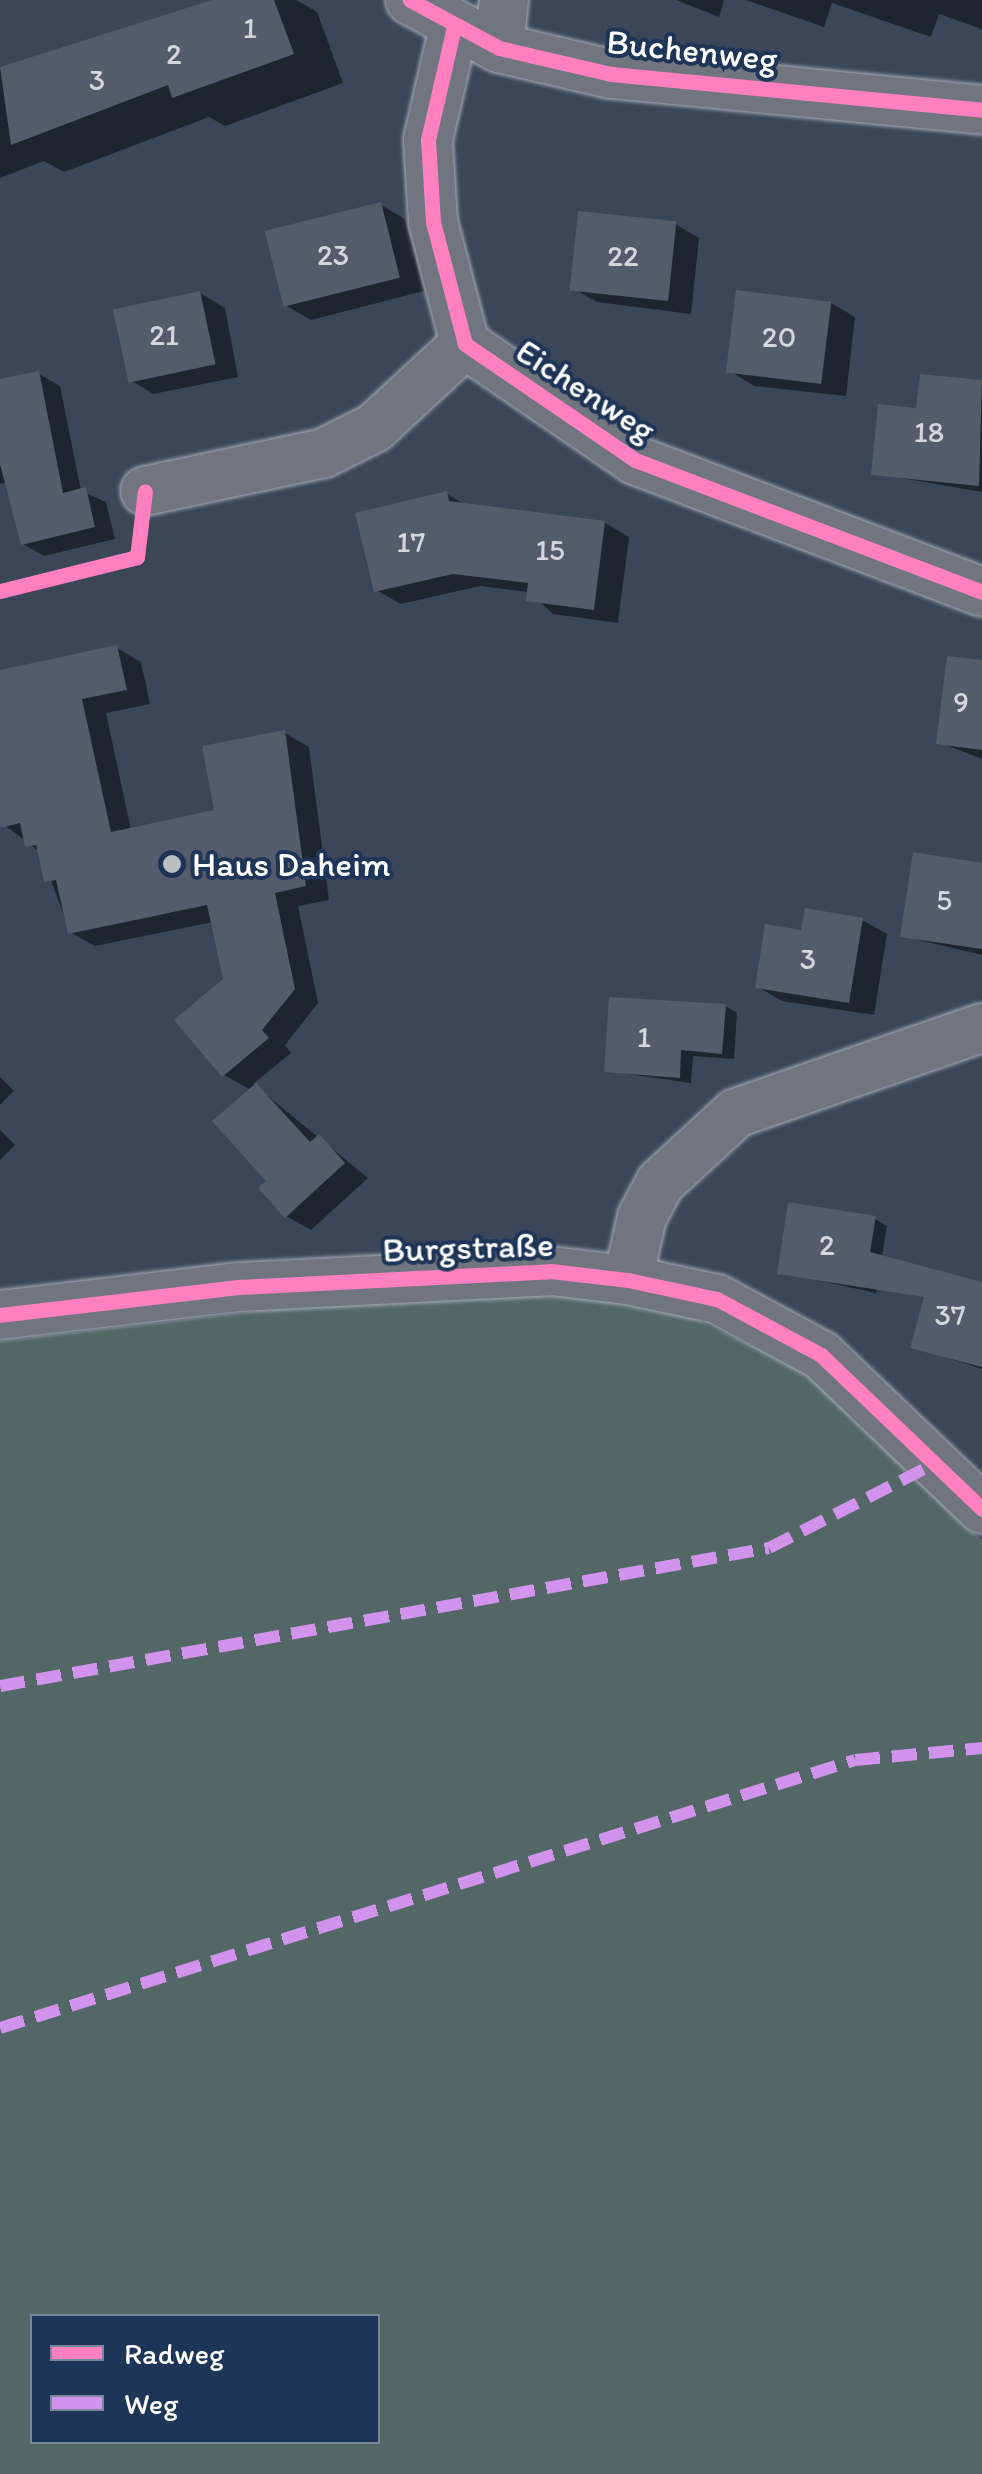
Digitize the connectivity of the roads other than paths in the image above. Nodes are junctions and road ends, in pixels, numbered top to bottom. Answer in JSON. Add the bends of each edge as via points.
{"nodes":[{"id":1,"x":410,"y":0,"type":"edge"},
{"id":2,"x":504,"y":0,"type":"edge"},
{"id":3,"x":454,"y":27,"type":"junction"},
{"id":4,"x":499,"y":48,"type":"junction"},
{"id":5,"x":982,"y":110,"type":"edge"},
{"id":6,"x":465,"y":344,"type":"junction"},
{"id":7,"x":145,"y":491,"type":"dead end"},
{"id":8,"x":982,"y":592,"type":"edge"},
{"id":9,"x":982,"y":1028,"type":"edge"},
{"id":10,"x":628,"y":1280,"type":"junction"},
{"id":11,"x":0,"y":1315,"type":"edge"},
{"id":12,"x":982,"y":1509,"type":"edge"}],
"edges":[{"from":1,"to":3,"type":"street","name":"Buchenweg"},
{"from":2,"to":4,"type":"street"},
{"from":3,"to":4,"type":"street","name":"Buchenweg"},
{"from":3,"to":6,"type":"street","name":"Eichenweg","via":[[428,140],[433,222]]},
{"from":4,"to":5,"type":"street","name":"Buchenweg","via":[[610,74]]},
{"from":6,"to":7,"type":"street","name":"Eichenweg","via":[[374,428],[324,453]]},
{"from":6,"to":8,"type":"street","name":"Eichenweg","via":[[634,460]]},
{"from":9,"to":10,"type":"street","via":[[736,1113],[660,1183],[642,1217]]},
{"from":10,"to":11,"type":"street","name":"Burgstraße","via":[[551,1271],[239,1287]]},
{"from":10,"to":12,"type":"street","name":"Burgstraße","via":[[717,1300],[821,1355]]}]}
